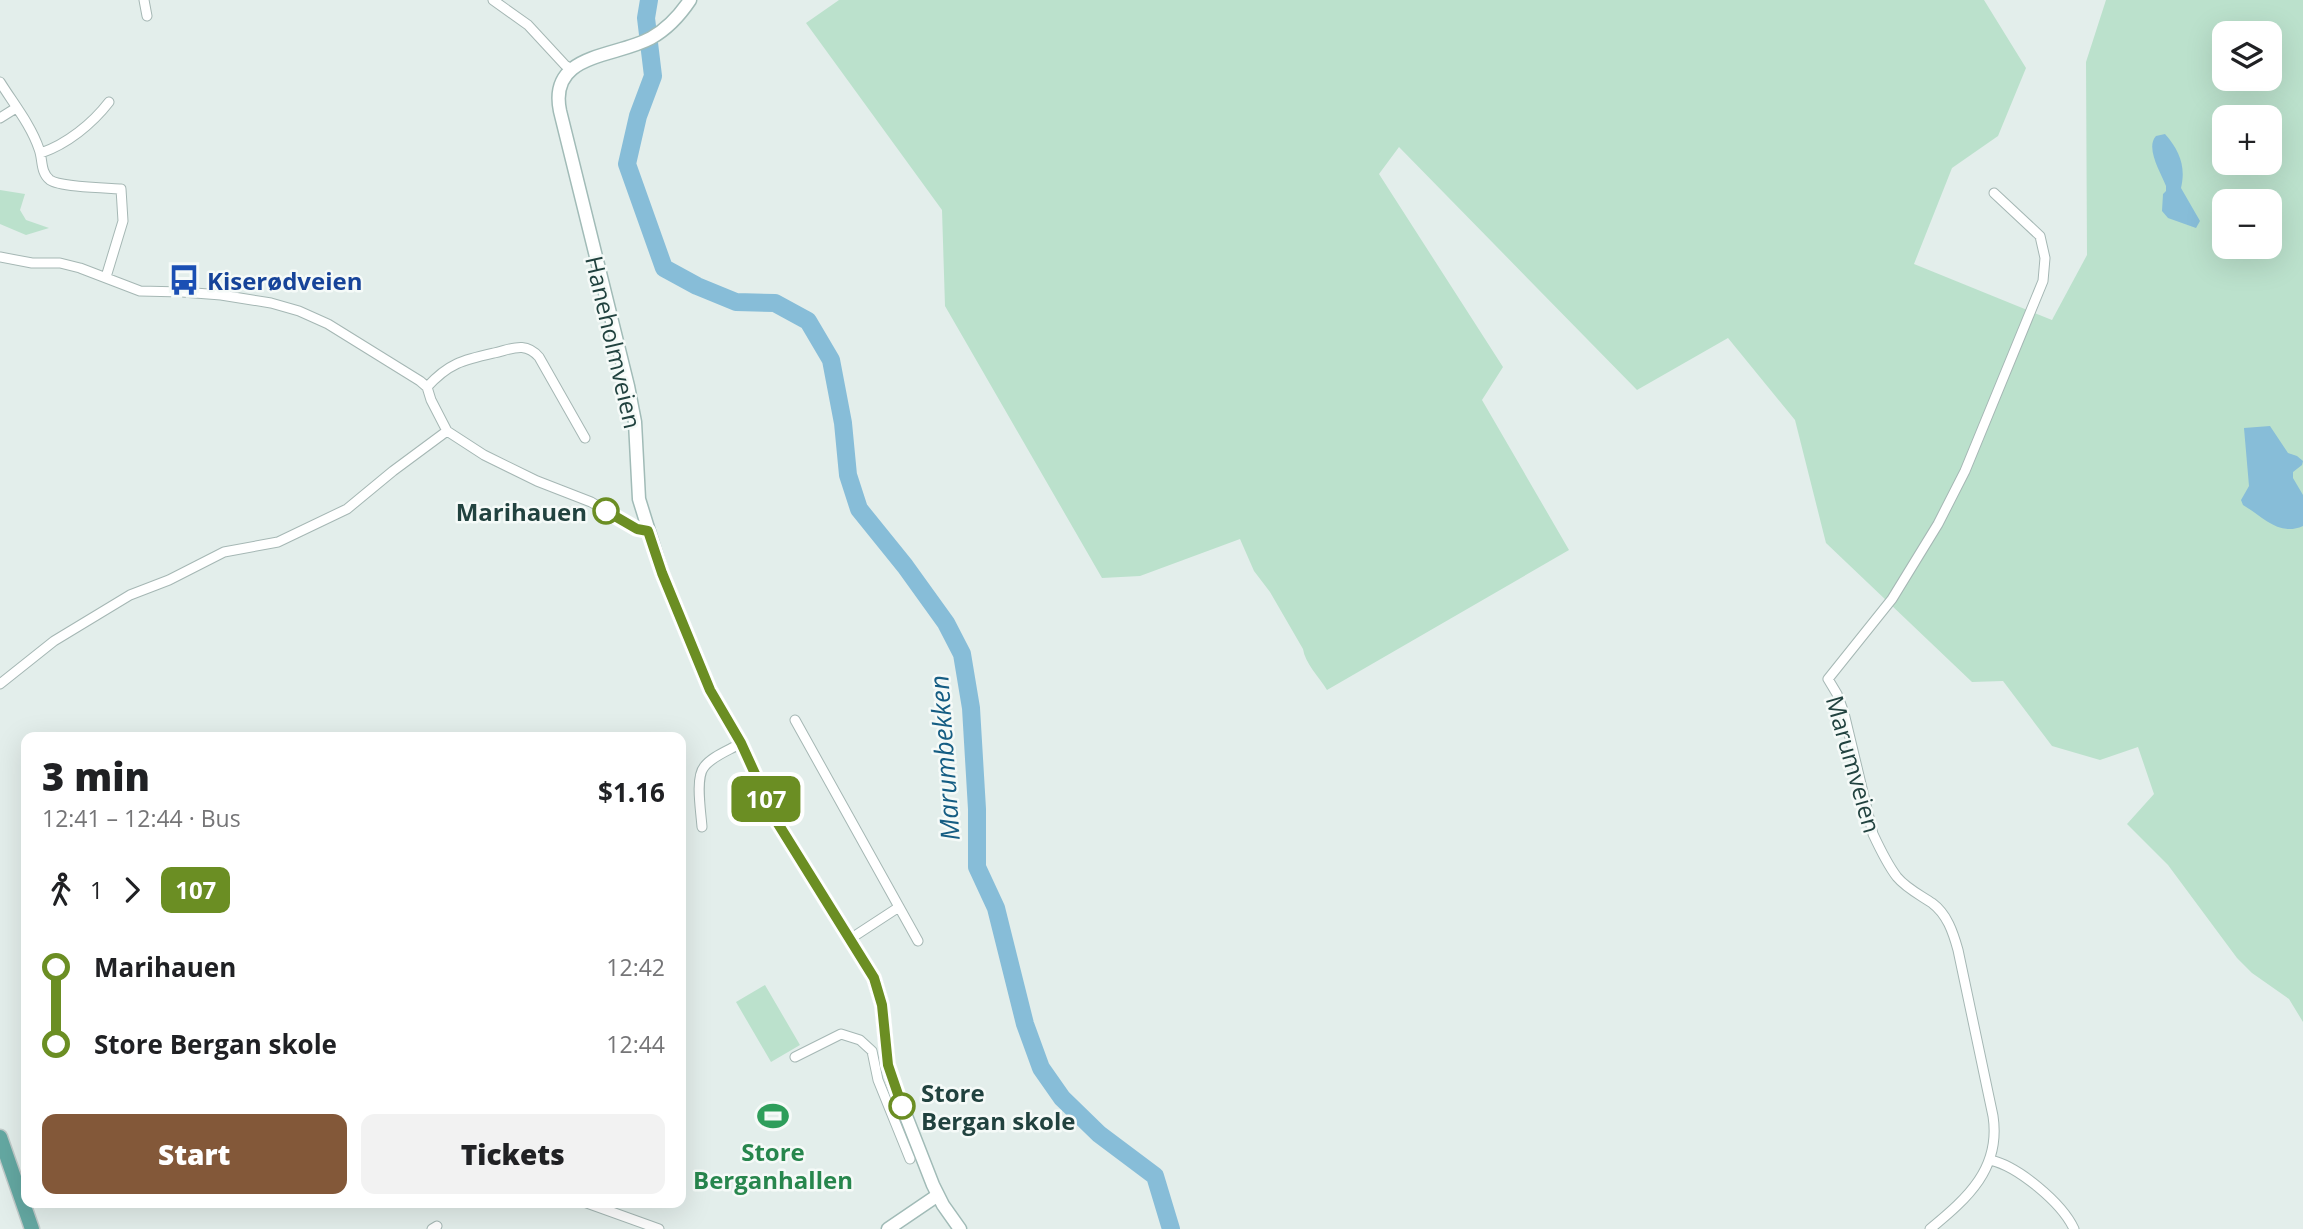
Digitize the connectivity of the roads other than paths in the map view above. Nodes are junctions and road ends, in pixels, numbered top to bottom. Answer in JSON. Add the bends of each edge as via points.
{"nodes":[{"id":1,"x":144,"y":0,"type":"edge"},
{"id":2,"x":493,"y":0,"type":"edge"},
{"id":3,"x":690,"y":0,"type":"edge"},
{"id":4,"x":147,"y":16,"type":"dead end"},
{"id":5,"x":570,"y":68,"type":"junction"},
{"id":6,"x":0,"y":82,"type":"edge"},
{"id":7,"x":109,"y":102,"type":"dead end"},
{"id":8,"x":16,"y":108,"type":"junction"},
{"id":9,"x":0,"y":118,"type":"edge"},
{"id":10,"x":41,"y":153,"type":"junction"},
{"id":11,"x":1994,"y":193,"type":"dead end"},
{"id":12,"x":0,"y":257,"type":"edge"},
{"id":13,"x":106,"y":277,"type":"junction"},
{"id":14,"x":427,"y":387,"type":"junction"},
{"id":15,"x":447,"y":431,"type":"junction"},
{"id":16,"x":585,"y":438,"type":"dead end"},
{"id":17,"x":648,"y":531,"type":"junction"},
{"id":18,"x":0,"y":684,"type":"edge"},
{"id":19,"x":795,"y":720,"type":"dead end"},
{"id":20,"x":741,"y":743,"type":"junction"},
{"id":21,"x":702,"y":827,"type":"dead end"},
{"id":22,"x":899,"y":907,"type":"junction"},
{"id":23,"x":850,"y":939,"type":"junction"},
{"id":24,"x":918,"y":941,"type":"dead end"},
{"id":25,"x":795,"y":1057,"type":"dead end"},
{"id":26,"x":881,"y":1059,"type":"junction"},
{"id":27,"x":0,"y":1138,"type":"edge"},
{"id":28,"x":911,"y":1145,"type":"junction"},
{"id":29,"x":910,"y":1159,"type":"dead end"},
{"id":30,"x":1990,"y":1160,"type":"junction"},
{"id":31,"x":938,"y":1195,"type":"junction"},
{"id":32,"x":21,"y":1198,"type":"edge"},
{"id":33,"x":25,"y":1208,"type":"edge"},
{"id":34,"x":601,"y":1208,"type":"edge"},
{"id":35,"x":32,"y":1229,"type":"edge"},
{"id":36,"x":659,"y":1229,"type":"edge"},
{"id":37,"x":888,"y":1229,"type":"edge"},
{"id":38,"x":960,"y":1229,"type":"edge"},
{"id":39,"x":1930,"y":1229,"type":"edge"},
{"id":40,"x":2074,"y":1229,"type":"edge"}],
"edges":[{"from":1,"to":4,"type":"street"},
{"from":2,"to":5,"type":"street","via":[[528,25]]},
{"from":3,"to":5,"type":"main road","via":[[671,23],[647,39]]},
{"from":5,"to":17,"type":"main road","name":"Haneholmveien","via":[[560,85],[558,105],[628,386],[638,486]]},
{"from":6,"to":8,"type":"street"},
{"from":7,"to":10,"type":"street","via":[[77,133]]},
{"from":8,"to":9,"type":"street"},
{"from":8,"to":10,"type":"street"},
{"from":10,"to":13,"type":"street","via":[[44,171],[52,181],[121,189],[123,221]]},
{"from":11,"to":30,"type":"street","name":"Marumveien","via":[[2040,236],[2045,258],[2043,281],[1965,471],[1938,524],[1892,599],[1828,679],[1844,713],[1881,852],[1897,877],[1935,906],[1951,926],[1996,1133]]},
{"from":12,"to":13,"type":"street","via":[[60,263]]},
{"from":13,"to":14,"type":"street","via":[[140,291],[221,295],[299,311],[387,359]]},
{"from":14,"to":15,"type":"street"},
{"from":14,"to":16,"type":"street","via":[[470,357],[516,347],[530,349],[540,356]]},
{"from":15,"to":17,"type":"street","via":[[484,455]]},
{"from":15,"to":18,"type":"street","via":[[347,509],[278,542],[224,552],[130,595],[54,641]]},
{"from":17,"to":20,"type":"main road","name":"Haneholmveien","via":[[710,690]]},
{"from":19,"to":22,"type":"street"},
{"from":20,"to":21,"type":"street","via":[[701,771]]},
{"from":20,"to":23,"type":"main road","name":"Haneholmveien","via":[[777,822]]},
{"from":22,"to":23,"type":"street"},
{"from":22,"to":24,"type":"street"},
{"from":23,"to":26,"type":"main road","name":"Haneholmveien","via":[[878,988]]},
{"from":25,"to":26,"type":"street","name":"Haneholmveien","via":[[841,1034],[860,1040]]},
{"from":26,"to":28,"type":"main road","name":"Haneholmveien","via":[[897,1093]]},
{"from":27,"to":32,"type":"main road"},
{"from":28,"to":29,"type":"street","name":"Haneholmveien"},
{"from":28,"to":31,"type":"main road","name":"Haneholmveien"},
{"from":30,"to":39,"type":"street","name":"Marumveien","via":[[1983,1175]]},
{"from":30,"to":40,"type":"street","via":[[2030,1181]]},
{"from":31,"to":37,"type":"main road"},
{"from":31,"to":38,"type":"main road","name":"Haneholmveien"},
{"from":33,"to":35,"type":"main road"},
{"from":34,"to":36,"type":"street"}]}
